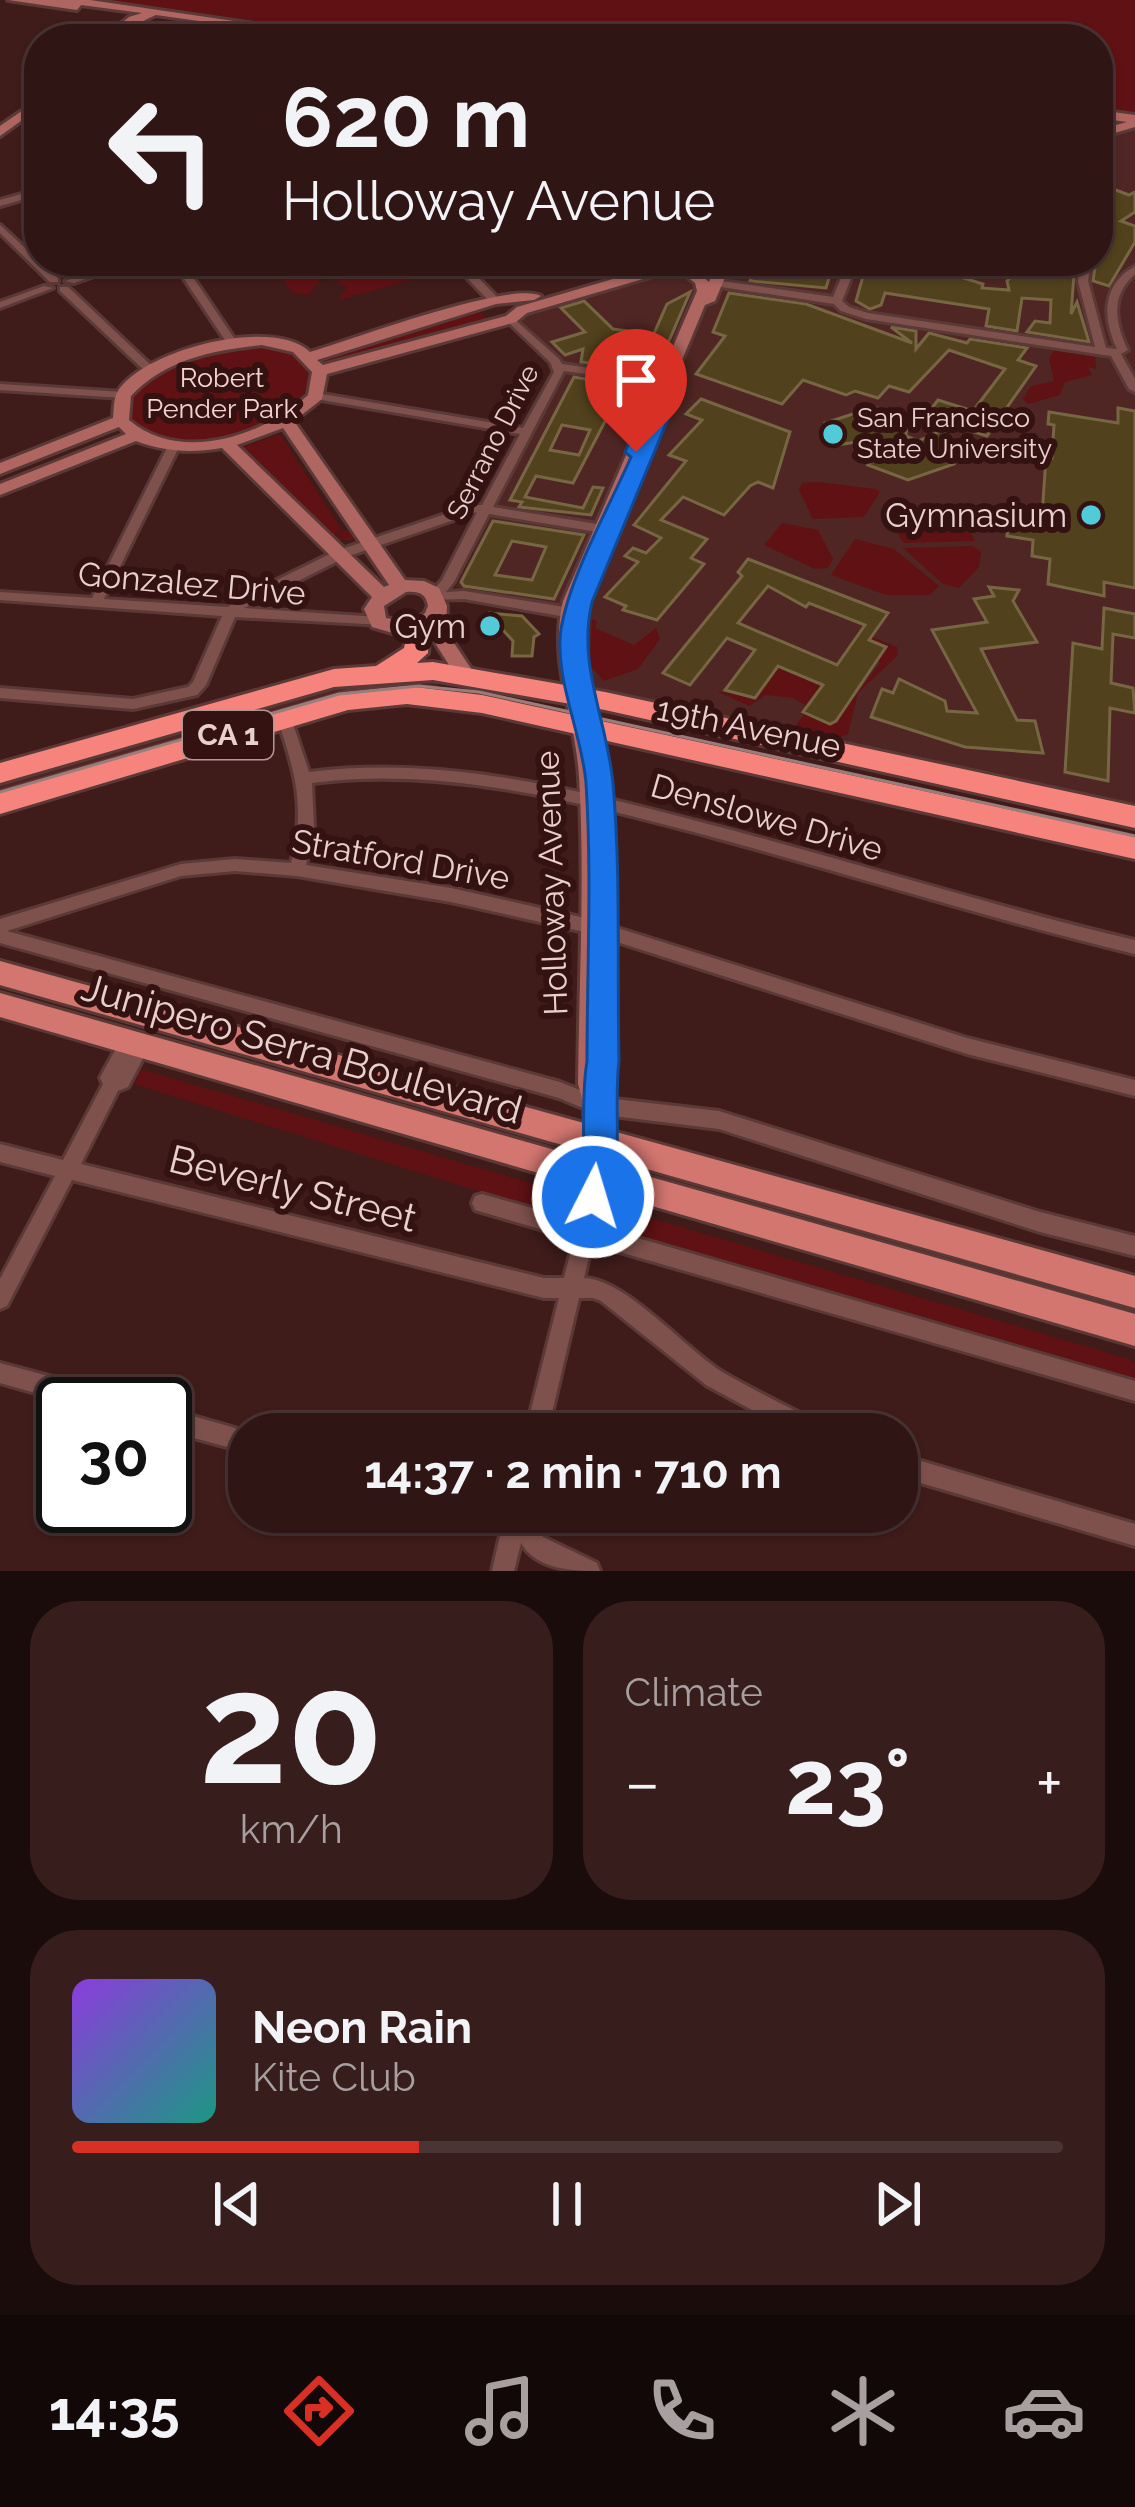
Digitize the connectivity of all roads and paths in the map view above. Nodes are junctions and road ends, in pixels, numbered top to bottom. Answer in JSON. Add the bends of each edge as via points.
{"nodes":[{"id":1,"x":13,"y":0,"type":"edge"},
{"id":2,"x":46,"y":0,"type":"edge"},
{"id":3,"x":67,"y":0,"type":"edge"},
{"id":4,"x":91,"y":9,"type":"junction"},
{"id":5,"x":145,"y":15,"type":"junction"},
{"id":6,"x":242,"y":23,"type":"junction"},
{"id":7,"x":121,"y":24,"type":"edge"},
{"id":8,"x":133,"y":24,"type":"edge"},
{"id":9,"x":149,"y":24,"type":"edge"},
{"id":10,"x":216,"y":24,"type":"joint"},
{"id":11,"x":248,"y":24,"type":"edge"},
{"id":12,"x":24,"y":114,"type":"edge"},
{"id":13,"x":0,"y":132,"type":"edge"},
{"id":14,"x":0,"y":227,"type":"edge"},
{"id":15,"x":24,"y":250,"type":"edge"},
{"id":16,"x":1135,"y":269,"type":"edge"},
{"id":17,"x":51,"y":276,"type":"edge"},
{"id":18,"x":84,"y":276,"type":"edge"},
{"id":19,"x":187,"y":276,"type":"edge"},
{"id":20,"x":470,"y":276,"type":"edge"},
{"id":21,"x":608,"y":276,"type":"edge"},
{"id":22,"x":631,"y":276,"type":"edge"},
{"id":23,"x":694,"y":276,"type":"edge"},
{"id":24,"x":712,"y":276,"type":"edge"},
{"id":25,"x":745,"y":276,"type":"edge"},
{"id":26,"x":847,"y":276,"type":"edge"},
{"id":27,"x":1084,"y":276,"type":"edge"},
{"id":28,"x":59,"y":284,"type":"junction"},
{"id":29,"x":837,"y":301,"type":"junction"},
{"id":30,"x":0,"y":305,"type":"edge"},
{"id":31,"x":503,"y":310,"type":"junction"},
{"id":32,"x":233,"y":344,"type":"junction"},
{"id":33,"x":1100,"y":350,"type":"junction"},
{"id":34,"x":1115,"y":353,"type":"junction"},
{"id":35,"x":316,"y":363,"type":"junction"},
{"id":36,"x":559,"y":367,"type":"junction"},
{"id":37,"x":151,"y":371,"type":"junction"},
{"id":38,"x":669,"y":382,"type":"junction"},
{"id":39,"x":0,"y":387,"type":"edge"},
{"id":40,"x":1135,"y":389,"type":"edge"},
{"id":41,"x":123,"y":395,"type":"junction"},
{"id":42,"x":316,"y":395,"type":"junction"},
{"id":43,"x":285,"y":420,"type":"junction"},
{"id":44,"x":121,"y":422,"type":"junction"},
{"id":45,"x":527,"y":433,"type":"junction"},
{"id":46,"x":134,"y":436,"type":"junction"},
{"id":47,"x":225,"y":442,"type":"junction"},
{"id":48,"x":173,"y":447,"type":"junction"},
{"id":49,"x":0,"y":469,"type":"edge"},
{"id":50,"x":0,"y":490,"type":"edge"},
{"id":51,"x":487,"y":507,"type":"junction"},
{"id":52,"x":603,"y":529,"type":"junction"},
{"id":53,"x":372,"y":543,"type":"junction"},
{"id":54,"x":341,"y":554,"type":"junction"},
{"id":55,"x":391,"y":591,"type":"junction"},
{"id":56,"x":0,"y":596,"type":"edge"},
{"id":57,"x":96,"y":602,"type":"junction"},
{"id":58,"x":435,"y":602,"type":"junction"},
{"id":59,"x":230,"y":613,"type":"junction"},
{"id":60,"x":573,"y":614,"type":"junction"},
{"id":61,"x":379,"y":622,"type":"junction"},
{"id":62,"x":410,"y":633,"type":"junction"},
{"id":63,"x":361,"y":674,"type":"junction"},
{"id":64,"x":457,"y":682,"type":"junction"},
{"id":65,"x":0,"y":693,"type":"edge"},
{"id":66,"x":577,"y":696,"type":"junction"},
{"id":67,"x":284,"y":718,"type":"junction"},
{"id":68,"x":586,"y":728,"type":"junction"},
{"id":69,"x":0,"y":773,"type":"edge"},
{"id":70,"x":306,"y":778,"type":"junction"},
{"id":71,"x":595,"y":802,"type":"junction"},
{"id":72,"x":0,"y":803,"type":"edge"},
{"id":73,"x":1135,"y":817,"type":"edge"},
{"id":74,"x":1135,"y":848,"type":"edge"},
{"id":75,"x":297,"y":870,"type":"junction"},
{"id":76,"x":0,"y":926,"type":"edge"},
{"id":77,"x":595,"y":927,"type":"junction"},
{"id":78,"x":0,"y":936,"type":"edge"},
{"id":79,"x":1135,"y":946,"type":"edge"},
{"id":80,"x":0,"y":973,"type":"edge"},
{"id":81,"x":0,"y":1005,"type":"edge"},
{"id":82,"x":135,"y":1043,"type":"junction"},
{"id":83,"x":1135,"y":1088,"type":"edge"},
{"id":84,"x":597,"y":1105,"type":"junction"},
{"id":85,"x":599,"y":1141,"type":"junction"},
{"id":86,"x":0,"y":1153,"type":"edge"},
{"id":87,"x":66,"y":1169,"type":"junction"},
{"id":88,"x":599,"y":1176,"type":"junction"},
{"id":89,"x":482,"y":1203,"type":"dead end"},
{"id":90,"x":585,"y":1231,"type":"junction"},
{"id":91,"x":1135,"y":1246,"type":"edge"},
{"id":92,"x":570,"y":1288,"type":"junction"},
{"id":93,"x":1135,"y":1292,"type":"edge"},
{"id":94,"x":0,"y":1299,"type":"edge"},
{"id":95,"x":1135,"y":1330,"type":"edge"},
{"id":96,"x":0,"y":1373,"type":"edge"},
{"id":97,"x":36,"y":1383,"type":"edge"},
{"id":98,"x":1135,"y":1391,"type":"edge"},
{"id":99,"x":541,"y":1413,"type":"edge"},
{"id":100,"x":779,"y":1413,"type":"edge"},
{"id":101,"x":192,"y":1426,"type":"edge"},
{"id":102,"x":228,"y":1436,"type":"edge"},
{"id":103,"x":918,"y":1471,"type":"edge"},
{"id":104,"x":510,"y":1533,"type":"edge"},
{"id":105,"x":527,"y":1533,"type":"edge"},
{"id":106,"x":1135,"y":1535,"type":"edge"},
{"id":107,"x":503,"y":1571,"type":"edge"},
{"id":108,"x":589,"y":1571,"type":"edge"}],
"edges":[{"from":1,"to":4,"type":"street"},
{"from":2,"to":5,"type":"street"},
{"from":3,"to":6,"type":"street"},
{"from":4,"to":5,"type":"street"},
{"from":4,"to":7,"type":"street"},
{"from":5,"to":6,"type":"street"},
{"from":5,"to":8,"type":"street"},
{"from":5,"to":10,"type":"street"},
{"from":6,"to":11,"type":"street"},
{"from":9,"to":10,"type":"street"},
{"from":12,"to":13,"type":"street"},
{"from":14,"to":15,"type":"street"},
{"from":16,"to":34,"type":"street","via":[[1112,298],[1109,325],[1123,350]]},
{"from":17,"to":28,"type":"street"},
{"from":18,"to":28,"type":"street"},
{"from":19,"to":32,"type":"street"},
{"from":20,"to":31,"type":"street","name":"Serrano Drive"},
{"from":21,"to":31,"type":"street"},
{"from":22,"to":31,"type":"street"},
{"from":23,"to":38,"type":"street","name":"Holloway Avenue","via":[[704,290]]},
{"from":24,"to":38,"type":"street","name":"Holloway Avenue"},
{"from":25,"to":29,"type":"street"},
{"from":26,"to":29,"type":"street"},
{"from":27,"to":33,"type":"street"},
{"from":28,"to":30,"type":"street"},
{"from":28,"to":37,"type":"street"},
{"from":29,"to":33,"type":"street","via":[[866,316]]},
{"from":31,"to":35,"type":"street"},
{"from":31,"to":36,"type":"street","name":"Serrano Drive"},
{"from":32,"to":35,"type":"street","via":[[276,343]]},
{"from":32,"to":37,"type":"street"},
{"from":33,"to":34,"type":"street"},
{"from":34,"to":40,"type":"street"},
{"from":35,"to":42,"type":"street"},
{"from":36,"to":38,"type":"street"},
{"from":36,"to":45,"type":"street","name":"Serrano Drive"},
{"from":37,"to":41,"type":"street"},
{"from":38,"to":52,"type":"street","name":"Holloway Avenue"},
{"from":38,"to":60,"type":"street","name":"Holloway Avenue"},
{"from":39,"to":41,"type":"street"},
{"from":41,"to":44,"type":"street"},
{"from":42,"to":43,"type":"street"},
{"from":42,"to":45,"type":"street"},
{"from":43,"to":47,"type":"street"},
{"from":43,"to":53,"type":"street"},
{"from":44,"to":46,"type":"street"},
{"from":44,"to":49,"type":"street"},
{"from":45,"to":51,"type":"street","name":"Serrano Drive"},
{"from":46,"to":48,"type":"street"},
{"from":46,"to":50,"type":"street"},
{"from":47,"to":48,"type":"street"},
{"from":47,"to":54,"type":"street"},
{"from":48,"to":57,"type":"street"},
{"from":51,"to":52,"type":"street"},
{"from":51,"to":53,"type":"street"},
{"from":51,"to":58,"type":"street","name":"Serrano Drive"},
{"from":52,"to":60,"type":"street","name":"Holloway Avenue"},
{"from":53,"to":54,"type":"street"},
{"from":53,"to":55,"type":"street"},
{"from":54,"to":55,"type":"street"},
{"from":54,"to":59,"type":"street"},
{"from":55,"to":58,"type":"street","via":[[420,588]]},
{"from":55,"to":61,"type":"street","via":[[374,609]]},
{"from":56,"to":57,"type":"street","name":"Gonzalez Drive"},
{"from":57,"to":59,"type":"street","name":"Gonzalez Drive"},
{"from":58,"to":60,"type":"street","via":[[464,595]]},
{"from":58,"to":62,"type":"street"},
{"from":58,"to":64,"type":"street"},
{"from":59,"to":61,"type":"street","name":"Gonzalez Drive"},
{"from":59,"to":65,"type":"street","via":[[199,685],[142,704]]},
{"from":60,"to":66,"type":"street","name":"Holloway Avenue"},
{"from":61,"to":62,"type":"street"},
{"from":62,"to":63,"type":"highway","via":[[418,647],[410,658]]},
{"from":62,"to":64,"type":"street","via":[[439,653]]},
{"from":63,"to":64,"type":"highway","name":"19th Avenue","number":"CA 1"},
{"from":63,"to":69,"type":"highway","name":"19th Avenue","number":"CA 1"},
{"from":64,"to":66,"type":"highway","name":"19th Avenue","number":"CA 1"},
{"from":64,"to":67,"type":"highway","name":"19th Avenue","number":"CA 1"},
{"from":64,"to":68,"type":"highway","name":"19th Avenue","number":"CA 1"},
{"from":66,"to":68,"type":"street","name":"Holloway Avenue"},
{"from":66,"to":73,"type":"highway","name":"19th Avenue","number":"CA 1"},
{"from":67,"to":70,"type":"street"},
{"from":67,"to":72,"type":"highway","name":"19th Avenue","number":"CA 1"},
{"from":68,"to":71,"type":"street","name":"Holloway Avenue"},
{"from":68,"to":74,"type":"highway","name":"19th Avenue","number":"CA 1"},
{"from":70,"to":71,"type":"street","name":"Denslowe Drive","via":[[403,769]]},
{"from":70,"to":75,"type":"street","via":[[309,826]]},
{"from":71,"to":77,"type":"street","name":"Holloway Avenue"},
{"from":71,"to":79,"type":"street","name":"Denslowe Drive"},
{"from":75,"to":76,"type":"street","name":"Stratford Drive","via":[[182,870]]},
{"from":75,"to":77,"type":"street","name":"Stratford Drive"},
{"from":77,"to":83,"type":"street","name":"Stratford Drive","via":[[968,1046]]},
{"from":77,"to":84,"type":"street","name":"Holloway Avenue"},
{"from":78,"to":84,"type":"street","name":"Junipero Serra Boulevard"},
{"from":80,"to":85,"type":"main road","name":"Junipero Serra Boulevard"},
{"from":81,"to":82,"type":"main road","name":"Junipero Serra Boulevard"},
{"from":82,"to":87,"type":"street","via":[[122,1081],[112,1085]]},
{"from":82,"to":88,"type":"main road","name":"Junipero Serra Boulevard"},
{"from":84,"to":85,"type":"street","name":"Holloway Avenue"},
{"from":84,"to":91,"type":"street","name":"Junipero Serra Boulevard","via":[[719,1120]]},
{"from":85,"to":88,"type":"street","name":"Holloway Avenue"},
{"from":85,"to":93,"type":"main road","name":"Junipero Serra Boulevard"},
{"from":86,"to":87,"type":"street","name":"Beverly Street"},
{"from":87,"to":92,"type":"street","name":"Beverly Street"},
{"from":87,"to":94,"type":"street"},
{"from":88,"to":90,"type":"street","name":"Holloway Avenue"},
{"from":88,"to":95,"type":"main road","name":"Junipero Serra Boulevard"},
{"from":89,"to":90,"type":"street"},
{"from":90,"to":92,"type":"street","name":"Holloway Avenue"},
{"from":90,"to":98,"type":"street"},
{"from":92,"to":99,"type":"street","name":"Holloway Avenue"},
{"from":92,"to":100,"type":"street","name":"Beverly Street","via":[[608,1294],[713,1378]]},
{"from":96,"to":97,"type":"street"},
{"from":101,"to":102,"type":"street"},
{"from":103,"to":106,"type":"street"},
{"from":104,"to":107,"type":"street"},
{"from":105,"to":108,"type":"street"}]}
